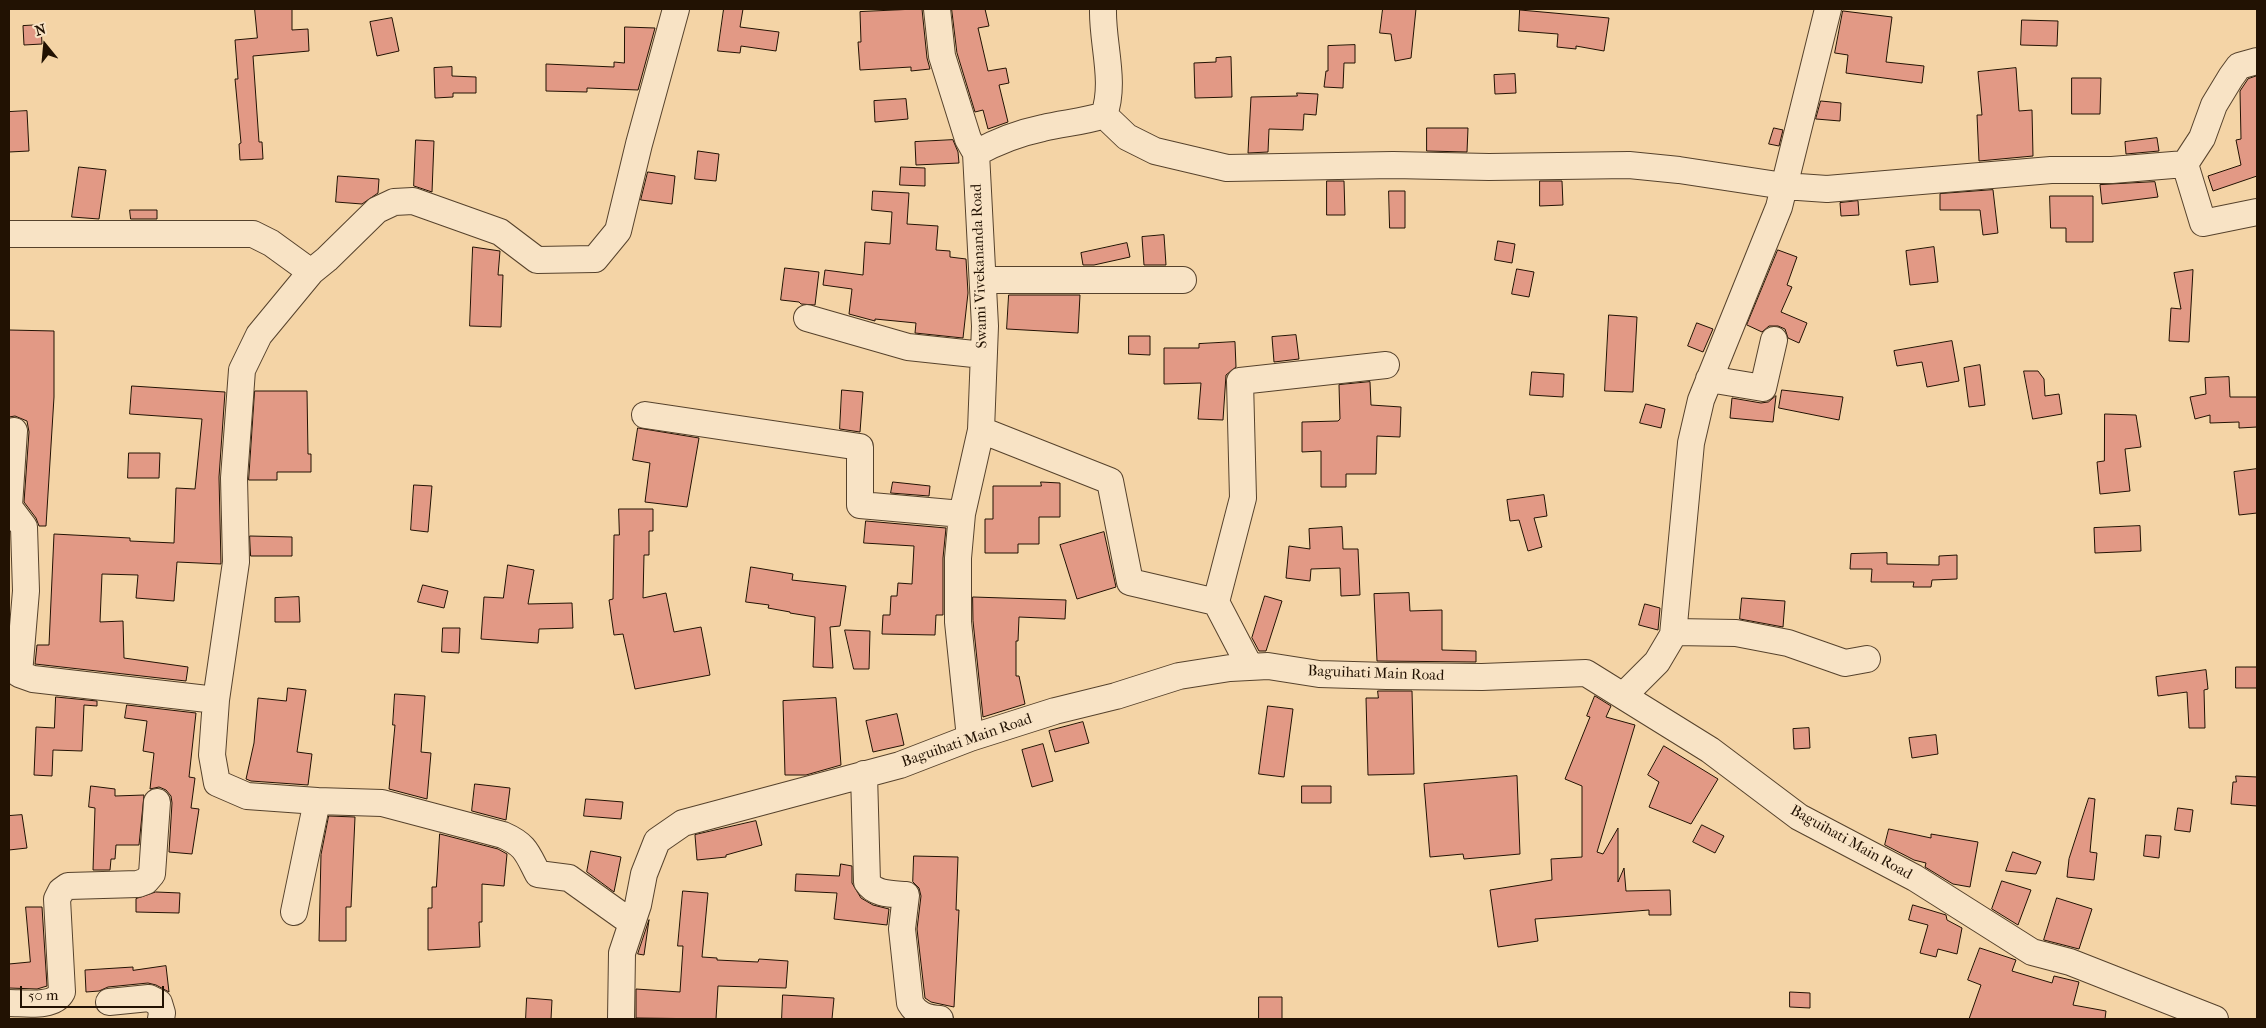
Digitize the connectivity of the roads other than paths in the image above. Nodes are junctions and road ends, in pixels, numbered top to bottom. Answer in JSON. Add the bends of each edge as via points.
{"nodes":[{"id":1,"x":676,"y":9,"type":"edge"},
{"id":2,"x":937,"y":9,"type":"edge"},
{"id":3,"x":1103,"y":9,"type":"edge"},
{"id":4,"x":1828,"y":9,"type":"edge"},
{"id":5,"x":2257,"y":60,"type":"edge"},
{"id":6,"x":1104,"y":115,"type":"junction"},
{"id":7,"x":976,"y":153,"type":"junction"},
{"id":8,"x":2185,"y":164,"type":"junction"},
{"id":9,"x":1784,"y":186,"type":"junction"},
{"id":10,"x":2257,"y":212,"type":"edge"},
{"id":11,"x":9,"y":234,"type":"edge"},
{"id":12,"x":311,"y":272,"type":"junction"},
{"id":13,"x":983,"y":280,"type":"junction"},
{"id":14,"x":1183,"y":280,"type":"dead end"},
{"id":15,"x":807,"y":318,"type":"dead end"},
{"id":16,"x":1774,"y":340,"type":"dead end"},
{"id":17,"x":983,"y":355,"type":"junction"},
{"id":18,"x":1386,"y":365,"type":"dead end"},
{"id":19,"x":1709,"y":380,"type":"junction"},
{"id":20,"x":646,"y":415,"type":"dead end"},
{"id":21,"x":981,"y":430,"type":"junction"},
{"id":22,"x":14,"y":431,"type":"dead end"},
{"id":23,"x":9,"y":506,"type":"edge"},
{"id":24,"x":962,"y":514,"type":"junction"},
{"id":25,"x":1216,"y":602,"type":"junction"},
{"id":26,"x":16,"y":625,"type":"edge"},
{"id":27,"x":1674,"y":632,"type":"junction"},
{"id":28,"x":1867,"y":659,"type":"dead end"},
{"id":29,"x":1250,"y":667,"type":"junction"},
{"id":30,"x":1624,"y":695,"type":"junction"},
{"id":31,"x":216,"y":700,"type":"junction"},
{"id":32,"x":970,"y":738,"type":"junction"},
{"id":33,"x":864,"y":774,"type":"junction"},
{"id":34,"x":317,"y":801,"type":"junction"},
{"id":35,"x":157,"y":802,"type":"dead end"},
{"id":36,"x":294,"y":912,"type":"dead end"},
{"id":37,"x":632,"y":923,"type":"junction"},
{"id":38,"x":109,"y":1002,"type":"dead end"},
{"id":39,"x":9,"y":1003,"type":"edge"},
{"id":40,"x":161,"y":1019,"type":"edge"},
{"id":41,"x":621,"y":1019,"type":"edge"},
{"id":42,"x":940,"y":1019,"type":"edge"},
{"id":43,"x":2215,"y":1019,"type":"edge"}],
"edges":[{"from":1,"to":12,"type":"street","via":[[618,231],[595,259],[538,260],[500,232],[413,201],[394,202],[377,210]]},
{"from":2,"to":7,"type":"street","name":"Swami Vivekananda Road","via":[[942,56],[968,139]]},
{"from":3,"to":6,"type":"street","via":[[1109,102]]},
{"from":4,"to":9,"type":"street"},
{"from":5,"to":8,"type":"street","via":[[2239,66],[2231,77],[2214,105],[2202,138]]},
{"from":6,"to":7,"type":"street","via":[[1000,140]]},
{"from":6,"to":9,"type":"street","via":[[1127,137],[1155,151],[1227,168],[1629,166]]},
{"from":7,"to":13,"type":"street","name":"Swami Vivekananda Road"},
{"from":8,"to":9,"type":"street","via":[[2112,170],[2051,170],[1872,186]]},
{"from":8,"to":10,"type":"street","via":[[2203,223]]},
{"from":9,"to":19,"type":"street","via":[[1779,207]]},
{"from":11,"to":12,"type":"street","via":[[252,234],[271,243]]},
{"from":12,"to":31,"type":"street","via":[[259,335],[242,370],[234,478],[236,562]]},
{"from":13,"to":14,"type":"street"},
{"from":13,"to":17,"type":"street","name":"Swami Vivekananda Road"},
{"from":15,"to":17,"type":"street","via":[[908,347]]},
{"from":16,"to":19,"type":"street","via":[[1763,388]]},
{"from":17,"to":21,"type":"street","name":"Swami Vivekananda Road"},
{"from":18,"to":25,"type":"street","via":[[1240,380],[1243,498]]},
{"from":19,"to":27,"type":"street","via":[[1691,444]]},
{"from":20,"to":24,"type":"street","via":[[860,447],[860,505]]},
{"from":21,"to":24,"type":"street","name":"Swami Vivekananda Road"},
{"from":21,"to":25,"type":"street","via":[[1110,481],[1130,582]]},
{"from":22,"to":23,"type":"street"},
{"from":23,"to":26,"type":"street","via":[[24,527],[26,591]]},
{"from":24,"to":32,"type":"street","name":"Swami Vivekananda Road","via":[[958,622]]},
{"from":25,"to":29,"type":"street"},
{"from":26,"to":31,"type":"street","via":[[18,674],[33,679]]},
{"from":27,"to":28,"type":"street","via":[[1736,633],[1788,643],[1845,663]]},
{"from":27,"to":30,"type":"street","via":[[1657,662]]},
{"from":29,"to":30,"type":"street","name":"Baguihati Main Road","via":[[1387,676],[1586,673]]},
{"from":29,"to":32,"type":"street","name":"Baguihati Main Road","via":[[1179,676]]},
{"from":30,"to":43,"type":"street","name":"Baguihati Main Road","via":[[1710,750],[1800,817],[1915,878],[2032,952],[2070,962]]},
{"from":31,"to":34,"type":"street","via":[[212,755],[217,783],[247,796]]},
{"from":32,"to":33,"type":"street","name":"Baguihati Main Road","via":[[900,765]]},
{"from":33,"to":37,"type":"street","name":"Baguihati Main Road","via":[[683,823],[657,840],[644,874]]},
{"from":33,"to":42,"type":"street","via":[[867,882],[870,888],[879,892],[906,895],[902,929],[910,1003],[916,1012]]},
{"from":34,"to":36,"type":"street"},
{"from":34,"to":37,"type":"street","via":[[382,803],[503,834],[518,842],[538,874],[569,878]]},
{"from":35,"to":39,"type":"street","via":[[152,874],[138,884],[68,886],[61,891],[57,898],[62,992],[51,1002]]},
{"from":37,"to":41,"type":"street","name":"Baguihati Main Road","via":[[622,953]]},
{"from":38,"to":40,"type":"street","via":[[149,998],[160,1003]]}]}
